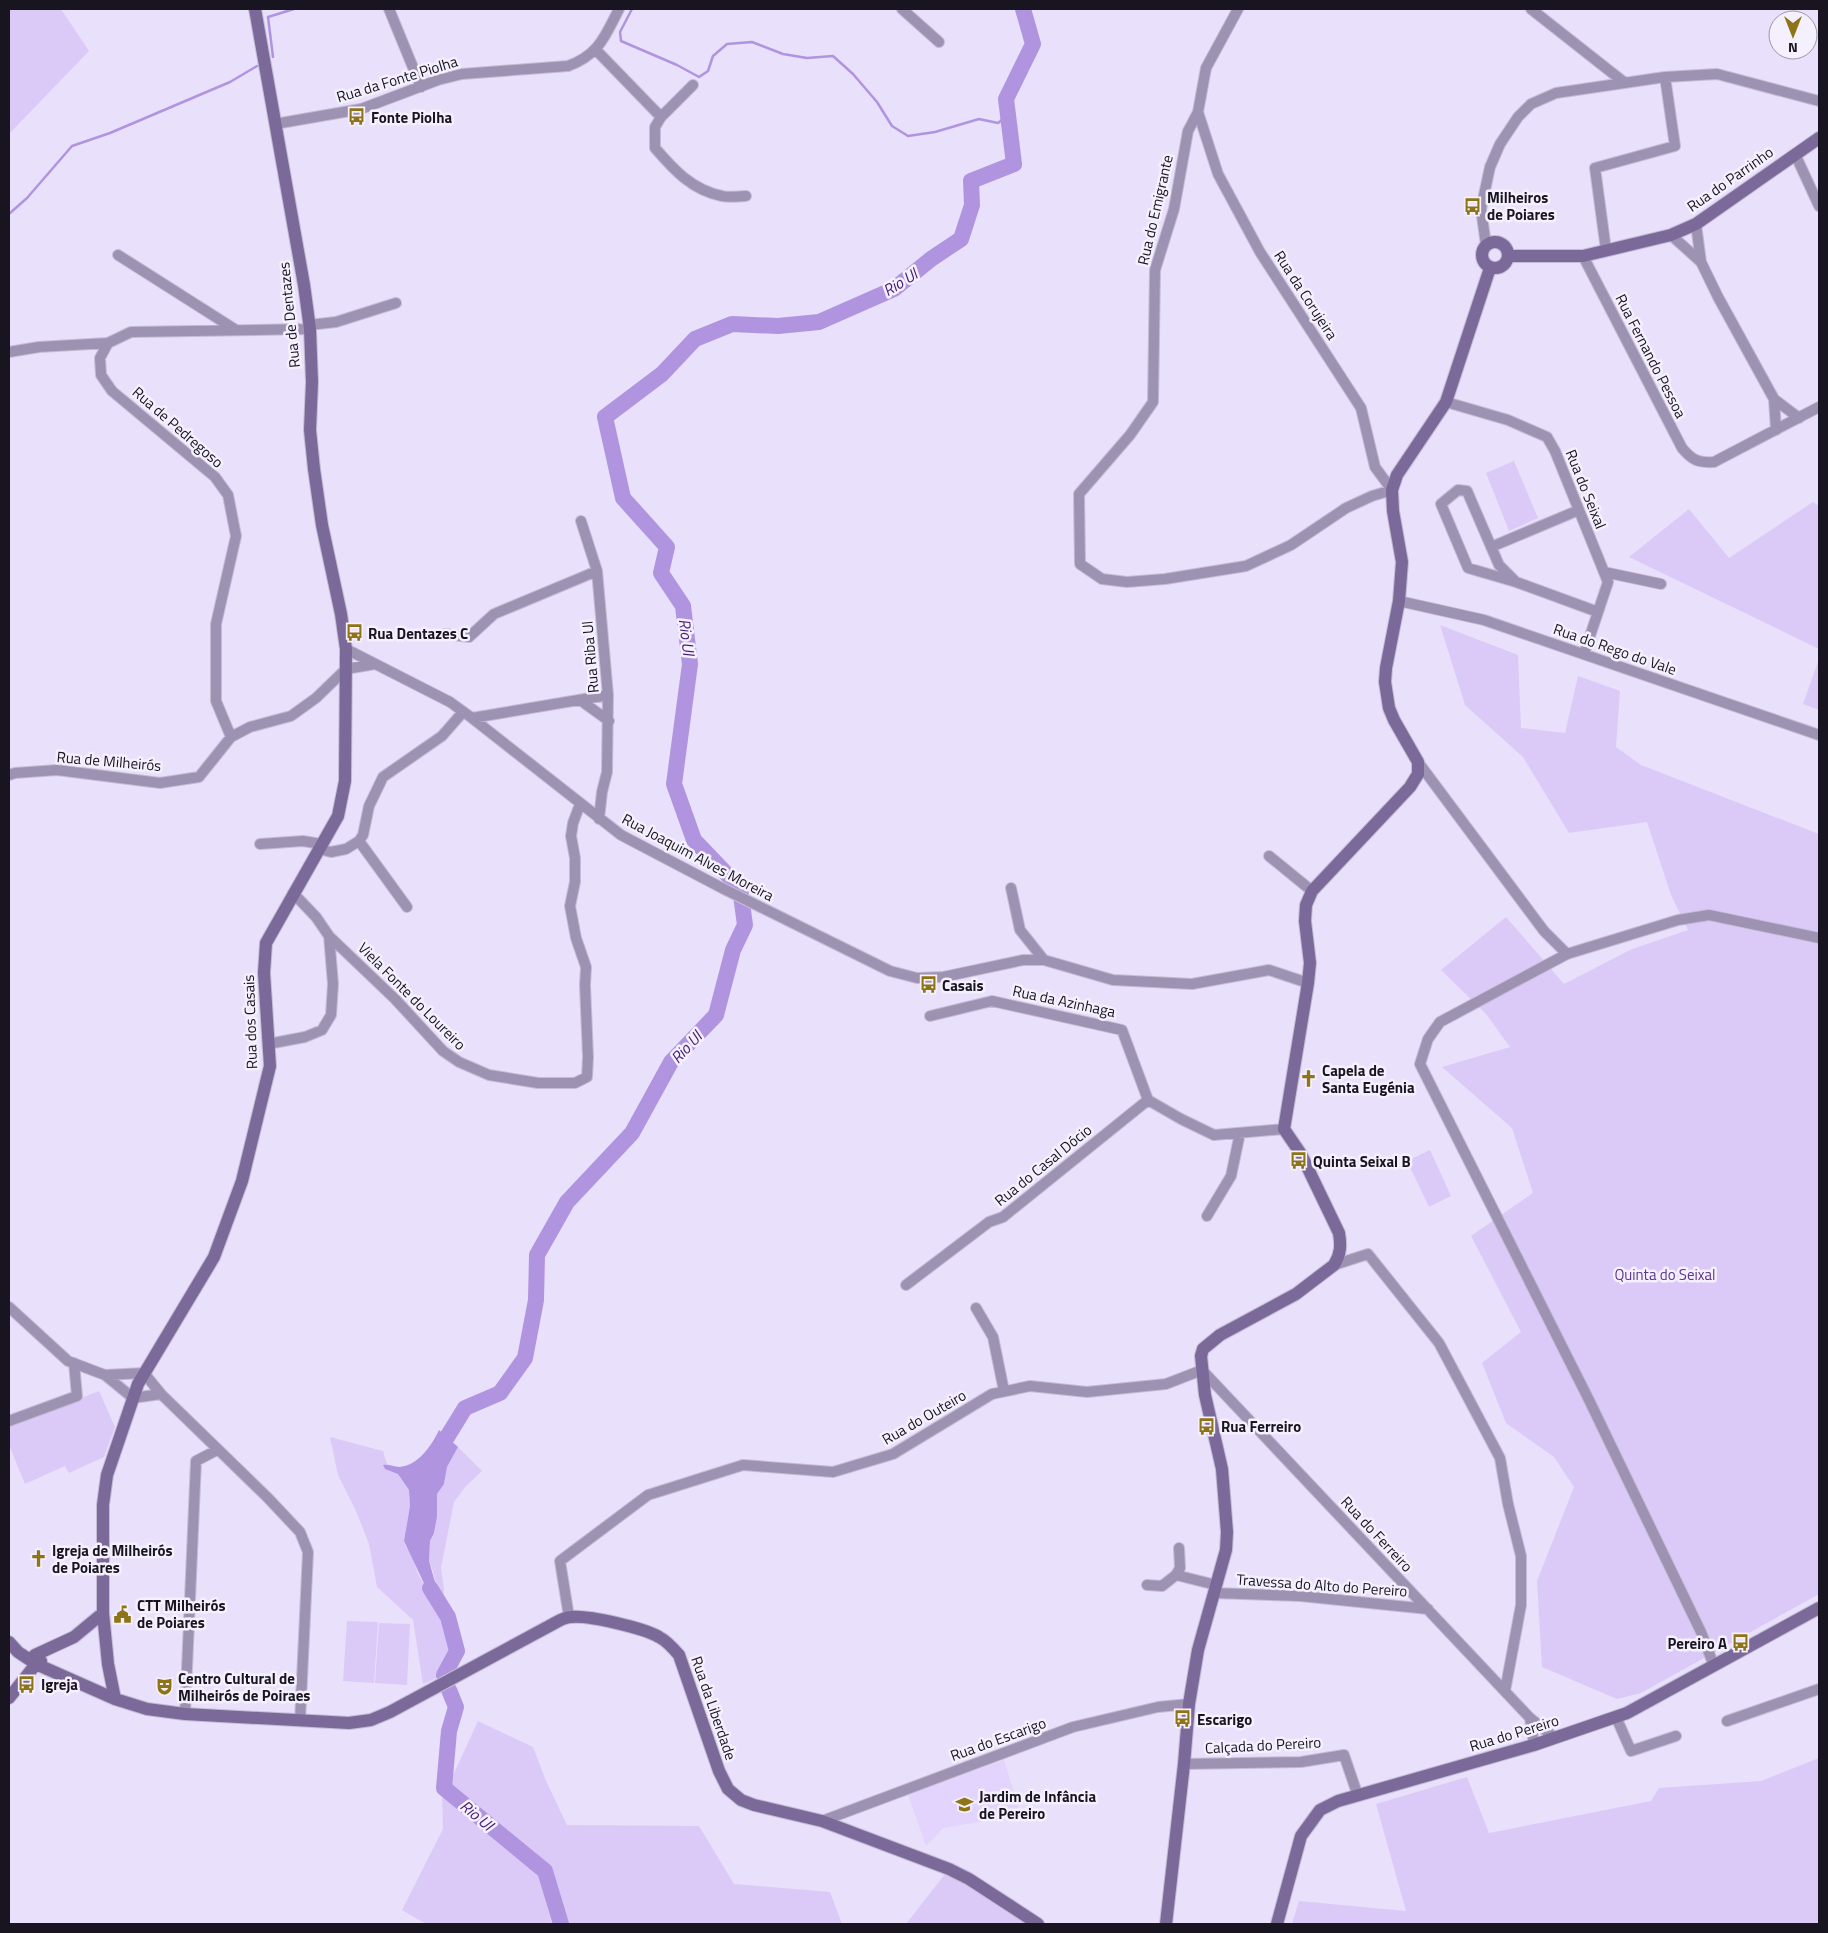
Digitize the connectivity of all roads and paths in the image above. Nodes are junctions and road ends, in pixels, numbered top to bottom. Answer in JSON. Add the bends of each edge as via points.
{"nodes":[{"id":1,"x":255,"y":9,"type":"edge"},
{"id":2,"x":389,"y":9,"type":"edge"},
{"id":3,"x":619,"y":9,"type":"edge"},
{"id":4,"x":902,"y":9,"type":"edge"},
{"id":5,"x":1238,"y":9,"type":"edge"},
{"id":6,"x":1531,"y":9,"type":"edge"},
{"id":7,"x":939,"y":42,"type":"dead end"},
{"id":8,"x":596,"y":50,"type":"junction"},
{"id":9,"x":1665,"y":77,"type":"junction"},
{"id":10,"x":1625,"y":83,"type":"junction"},
{"id":11,"x":693,"y":85,"type":"dead end"},
{"id":12,"x":421,"y":87,"type":"junction"},
{"id":13,"x":1819,"y":101,"type":"edge"},
{"id":14,"x":1198,"y":112,"type":"junction"},
{"id":15,"x":661,"y":117,"type":"junction"},
{"id":16,"x":276,"y":124,"type":"junction"},
{"id":17,"x":1819,"y":138,"type":"edge"},
{"id":18,"x":1795,"y":154,"type":"junction"},
{"id":19,"x":746,"y":196,"type":"dead end"},
{"id":20,"x":1819,"y":206,"type":"edge"},
{"id":21,"x":1696,"y":224,"type":"junction"},
{"id":22,"x":1671,"y":235,"type":"junction"},
{"id":23,"x":1486,"y":245,"type":"junction"},
{"id":24,"x":1606,"y":250,"type":"junction"},
{"id":25,"x":118,"y":254,"type":"dead end"},
{"id":26,"x":1508,"y":256,"type":"junction"},
{"id":27,"x":1583,"y":256,"type":"junction"},
{"id":28,"x":1701,"y":262,"type":"junction"},
{"id":29,"x":1490,"y":268,"type":"junction"},
{"id":30,"x":396,"y":303,"type":"dead end"},
{"id":31,"x":309,"y":327,"type":"junction"},
{"id":32,"x":236,"y":330,"type":"junction"},
{"id":33,"x":108,"y":343,"type":"junction"},
{"id":34,"x":9,"y":352,"type":"edge"},
{"id":35,"x":1774,"y":399,"type":"junction"},
{"id":36,"x":1446,"y":402,"type":"junction"},
{"id":37,"x":1819,"y":407,"type":"edge"},
{"id":38,"x":1799,"y":418,"type":"junction"},
{"id":39,"x":1776,"y":430,"type":"junction"},
{"id":40,"x":1392,"y":490,"type":"junction"},
{"id":41,"x":1579,"y":510,"type":"junction"},
{"id":42,"x":581,"y":521,"type":"dead end"},
{"id":43,"x":1491,"y":547,"type":"junction"},
{"id":44,"x":597,"y":571,"type":"junction"},
{"id":45,"x":1604,"y":572,"type":"junction"},
{"id":46,"x":1516,"y":582,"type":"junction"},
{"id":47,"x":1661,"y":584,"type":"dead end"},
{"id":48,"x":1399,"y":601,"type":"junction"},
{"id":49,"x":1598,"y":612,"type":"junction"},
{"id":50,"x":445,"y":634,"type":"dead end"},
{"id":51,"x":346,"y":649,"type":"junction"},
{"id":52,"x":1584,"y":654,"type":"junction"},
{"id":53,"x":375,"y":664,"type":"junction"},
{"id":54,"x":346,"y":668,"type":"junction"},
{"id":55,"x":608,"y":695,"type":"junction"},
{"id":56,"x":580,"y":700,"type":"junction"},
{"id":57,"x":467,"y":715,"type":"junction"},
{"id":58,"x":609,"y":721,"type":"junction"},
{"id":59,"x":1819,"y":735,"type":"edge"},
{"id":60,"x":231,"y":737,"type":"junction"},
{"id":61,"x":1418,"y":762,"type":"junction"},
{"id":62,"x":9,"y":775,"type":"edge"},
{"id":63,"x":602,"y":792,"type":"junction"},
{"id":64,"x":582,"y":806,"type":"junction"},
{"id":65,"x":600,"y":819,"type":"junction"},
{"id":66,"x":359,"y":841,"type":"junction"},
{"id":67,"x":260,"y":844,"type":"dead end"},
{"id":68,"x":320,"y":847,"type":"junction"},
{"id":69,"x":1269,"y":856,"type":"dead end"},
{"id":70,"x":1011,"y":888,"type":"dead end"},
{"id":71,"x":1312,"y":891,"type":"junction"},
{"id":72,"x":293,"y":893,"type":"junction"},
{"id":73,"x":407,"y":907,"type":"dead end"},
{"id":74,"x":329,"y":936,"type":"junction"},
{"id":75,"x":1819,"y":938,"type":"edge"},
{"id":76,"x":1567,"y":954,"type":"junction"},
{"id":77,"x":1044,"y":960,"type":"junction"},
{"id":78,"x":1308,"y":983,"type":"junction"},
{"id":79,"x":930,"y":1016,"type":"dead end"},
{"id":80,"x":268,"y":1044,"type":"junction"},
{"id":81,"x":1148,"y":1100,"type":"junction"},
{"id":82,"x":1284,"y":1129,"type":"junction"},
{"id":83,"x":1240,"y":1133,"type":"junction"},
{"id":84,"x":1207,"y":1216,"type":"dead end"},
{"id":85,"x":1334,"y":1265,"type":"junction"},
{"id":86,"x":906,"y":1285,"type":"dead end"},
{"id":87,"x":9,"y":1307,"type":"edge"},
{"id":88,"x":976,"y":1308,"type":"dead end"},
{"id":89,"x":74,"y":1363,"type":"junction"},
{"id":90,"x":1202,"y":1370,"type":"junction"},
{"id":91,"x":105,"y":1375,"type":"junction"},
{"id":92,"x":141,"y":1379,"type":"junction"},
{"id":93,"x":1004,"y":1391,"type":"junction"},
{"id":94,"x":161,"y":1394,"type":"junction"},
{"id":95,"x":133,"y":1398,"type":"junction"},
{"id":96,"x":9,"y":1421,"type":"edge"},
{"id":97,"x":218,"y":1450,"type":"junction"},
{"id":98,"x":1179,"y":1548,"type":"dead end"},
{"id":99,"x":1176,"y":1575,"type":"junction"},
{"id":100,"x":1146,"y":1585,"type":"dead end"},
{"id":101,"x":1215,"y":1589,"type":"junction"},
{"id":102,"x":1819,"y":1608,"type":"edge"},
{"id":103,"x":1428,"y":1609,"type":"junction"},
{"id":104,"x":103,"y":1614,"type":"junction"},
{"id":105,"x":569,"y":1617,"type":"junction"},
{"id":106,"x":9,"y":1642,"type":"edge"},
{"id":107,"x":36,"y":1664,"type":"junction"},
{"id":108,"x":1714,"y":1666,"type":"junction"},
{"id":109,"x":1819,"y":1688,"type":"edge"},
{"id":110,"x":1505,"y":1691,"type":"junction"},
{"id":111,"x":9,"y":1698,"type":"edge"},
{"id":112,"x":114,"y":1699,"type":"junction"},
{"id":113,"x":1189,"y":1704,"type":"junction"},
{"id":114,"x":186,"y":1714,"type":"junction"},
{"id":115,"x":1616,"y":1717,"type":"junction"},
{"id":116,"x":1530,"y":1718,"type":"junction"},
{"id":117,"x":300,"y":1721,"type":"junction"},
{"id":118,"x":1727,"y":1721,"type":"dead end"},
{"id":119,"x":1676,"y":1736,"type":"dead end"},
{"id":120,"x":1555,"y":1738,"type":"junction"},
{"id":121,"x":1534,"y":1745,"type":"junction"},
{"id":122,"x":1184,"y":1764,"type":"junction"},
{"id":123,"x":1358,"y":1796,"type":"junction"},
{"id":124,"x":822,"y":1821,"type":"junction"},
{"id":125,"x":1038,"y":1924,"type":"edge"},
{"id":126,"x":1166,"y":1924,"type":"edge"},
{"id":127,"x":1276,"y":1924,"type":"edge"}],
"edges":[{"from":1,"to":16,"type":"street","name":"Rua de Dentazes"},
{"from":2,"to":12,"type":"street"},
{"from":3,"to":8,"type":"street","name":"Rua da Fonte Piolha"},
{"from":4,"to":7,"type":"street"},
{"from":5,"to":14,"type":"street","name":"Rua do Emigrante","via":[[1206,68]]},
{"from":6,"to":10,"type":"street"},
{"from":8,"to":12,"type":"street","name":"Rua da Fonte Piolha","via":[[568,66],[462,74]]},
{"from":8,"to":15,"type":"street"},
{"from":9,"to":10,"type":"street"},
{"from":9,"to":13,"type":"street","via":[[1716,74]]},
{"from":9,"to":24,"type":"street","via":[[1675,146],[1595,168]]},
{"from":10,"to":23,"type":"street","via":[[1556,93],[1531,104],[1518,117],[1500,144],[1484,188],[1481,209]]},
{"from":11,"to":15,"type":"street"},
{"from":12,"to":16,"type":"street","name":"Rua da Fonte Piolha","via":[[361,109]]},
{"from":14,"to":40,"type":"street","name":"Rua da Corujeira","via":[[1218,174],[1260,252],[1361,408],[1375,467]]},
{"from":14,"to":40,"type":"street","name":"Rua do Emigrante","via":[[1188,131],[1174,209],[1155,270],[1153,402],[1079,494],[1080,564],[1102,579],[1127,582],[1246,566],[1291,545],[1346,508]]},
{"from":15,"to":19,"type":"street","via":[[655,127],[655,148],[674,170],[691,185],[723,197]]},
{"from":16,"to":31,"type":"street","name":"Rua de Dentazes"},
{"from":17,"to":18,"type":"street","name":"Rua do Parrinho"},
{"from":18,"to":20,"type":"street"},
{"from":18,"to":21,"type":"street","name":"Rua do Parrinho"},
{"from":21,"to":22,"type":"street","name":"Rua do Parrinho"},
{"from":21,"to":28,"type":"street"},
{"from":22,"to":24,"type":"street","name":"Rua do Parrinho"},
{"from":22,"to":28,"type":"street"},
{"from":23,"to":26,"type":"street","via":[[1494,242],[1503,244]]},
{"from":23,"to":29,"type":"street","via":[[1482,257]]},
{"from":24,"to":27,"type":"street","name":"Rua do Parrinho"},
{"from":25,"to":32,"type":"street"},
{"from":26,"to":27,"type":"street","name":"Rua do Parrinho"},
{"from":26,"to":29,"type":"street","via":[[1502,266]]},
{"from":27,"to":39,"type":"street","name":"Rua Fernando Pessoa","via":[[1690,458],[1700,463],[1714,462]]},
{"from":28,"to":35,"type":"street"},
{"from":29,"to":36,"type":"street"},
{"from":30,"to":31,"type":"street"},
{"from":31,"to":32,"type":"street"},
{"from":31,"to":51,"type":"street","name":"Rua de Dentazes","via":[[310,430],[314,469]]},
{"from":32,"to":33,"type":"street","via":[[131,332]]},
{"from":33,"to":34,"type":"street","via":[[39,346]]},
{"from":33,"to":60,"type":"street","name":"Rua de Pedregoso","via":[[100,358],[101,375],[112,391],[214,477],[228,495],[236,536],[216,624],[216,701]]},
{"from":35,"to":38,"type":"street"},
{"from":35,"to":39,"type":"street"},
{"from":36,"to":40,"type":"street","via":[[1397,475]]},
{"from":36,"to":41,"type":"street","name":"Rua do Seixal","via":[[1508,420],[1547,437]]},
{"from":37,"to":38,"type":"street"},
{"from":38,"to":39,"type":"street"},
{"from":40,"to":48,"type":"street","via":[[1402,562]]},
{"from":41,"to":43,"type":"street"},
{"from":41,"to":45,"type":"street","name":"Rua do Seixal"},
{"from":42,"to":44,"type":"street","name":"Rua Riba Ul"},
{"from":43,"to":46,"type":"street","via":[[1499,565]]},
{"from":43,"to":46,"type":"street","via":[[1467,491],[1458,490],[1441,504],[1468,568]]},
{"from":44,"to":50,"type":"street","via":[[494,614],[469,637]]},
{"from":44,"to":55,"type":"street","name":"Rua Riba Ul"},
{"from":45,"to":47,"type":"street"},
{"from":45,"to":49,"type":"street","name":"Rua do Seixal","via":[[1608,582]]},
{"from":46,"to":49,"type":"street"},
{"from":48,"to":52,"type":"street","name":"Rua do Rego do Vale","via":[[1484,620]]},
{"from":48,"to":61,"type":"street","via":[[1386,668],[1386,695],[1394,720]]},
{"from":49,"to":52,"type":"street","name":"Rua do Seixal"},
{"from":51,"to":53,"type":"street","name":"Rua Joaquim Alves Moreira"},
{"from":51,"to":54,"type":"street","name":"Rua dos Casais"},
{"from":52,"to":59,"type":"street","name":"Rua do Rego do Vale"},
{"from":53,"to":54,"type":"street"},
{"from":53,"to":57,"type":"street","name":"Rua Joaquim Alves Moreira","via":[[450,702]]},
{"from":54,"to":60,"type":"street","name":"Rua de Milheirós","via":[[316,698],[290,716],[250,727]]},
{"from":54,"to":68,"type":"street","name":"Rua dos Casais","via":[[345,782],[338,816]]},
{"from":55,"to":56,"type":"street"},
{"from":55,"to":58,"type":"street","name":"Rua Riba Ul"},
{"from":56,"to":57,"type":"street"},
{"from":56,"to":58,"type":"street"},
{"from":57,"to":64,"type":"street","name":"Rua Joaquim Alves Moreira"},
{"from":57,"to":66,"type":"street","via":[[383,777],[368,806]]},
{"from":58,"to":63,"type":"street","name":"Rua Riba Ul","via":[[607,772]]},
{"from":60,"to":62,"type":"street","name":"Rua de Milheirós","via":[[199,776],[160,783],[57,770]]},
{"from":61,"to":71,"type":"street","via":[[1418,774],[1410,787]]},
{"from":61,"to":76,"type":"street","via":[[1544,931]]},
{"from":63,"to":64,"type":"street"},
{"from":63,"to":65,"type":"street","name":"Rua Riba Ul"},
{"from":64,"to":65,"type":"street","name":"Rua Joaquim Alves Moreira"},
{"from":64,"to":74,"type":"street","name":"Viela Fonte do Loureiro","via":[[573,823],[571,836],[575,882],[570,906],[586,968],[587,1077],[575,1083],[538,1083],[489,1075],[458,1062]]},
{"from":65,"to":77,"type":"street","name":"Rua Joaquim Alves Moreira","via":[[621,835],[890,972],[917,978],[943,977],[1023,960]]},
{"from":66,"to":68,"type":"street","via":[[346,849],[331,852]]},
{"from":66,"to":73,"type":"street"},
{"from":67,"to":68,"type":"street","via":[[303,841]]},
{"from":68,"to":72,"type":"street","name":"Rua dos Casais"},
{"from":69,"to":71,"type":"street"},
{"from":70,"to":77,"type":"street","via":[[1020,930]]},
{"from":71,"to":78,"type":"street","via":[[1304,922],[1310,963]]},
{"from":72,"to":74,"type":"street"},
{"from":72,"to":80,"type":"street","name":"Rua dos Casais","via":[[266,942],[264,973]]},
{"from":74,"to":80,"type":"street","via":[[333,984],[331,1015],[322,1030]]},
{"from":75,"to":76,"type":"street","via":[[1709,915],[1678,920]]},
{"from":76,"to":108,"type":"street","via":[[1440,1022],[1428,1040],[1420,1064],[1589,1400],[1701,1632]]},
{"from":77,"to":78,"type":"street","name":"Rua Joaquim Alves Moreira","via":[[1114,980],[1192,984],[1269,970]]},
{"from":78,"to":82,"type":"street"},
{"from":79,"to":81,"type":"street","name":"Rua da Azinhaga","via":[[992,1001],[1122,1030]]},
{"from":80,"to":92,"type":"street","name":"Rua dos Casais","via":[[270,1066],[242,1181],[214,1257]]},
{"from":81,"to":83,"type":"street","via":[[1214,1135]]},
{"from":81,"to":86,"type":"street","name":"Rua do Casal Dócio","via":[[1003,1218],[989,1222]]},
{"from":82,"to":83,"type":"street"},
{"from":82,"to":85,"type":"street","via":[[1302,1154],[1339,1233],[1340,1251]]},
{"from":83,"to":84,"type":"street","via":[[1231,1176]]},
{"from":85,"to":90,"type":"street","via":[[1296,1294],[1232,1327],[1208,1344],[1201,1356]]},
{"from":85,"to":110,"type":"street","via":[[1368,1254],[1439,1343],[1500,1458],[1521,1556],[1521,1605]]},
{"from":87,"to":89,"type":"street"},
{"from":88,"to":93,"type":"street","via":[[993,1337]]},
{"from":89,"to":91,"type":"street"},
{"from":89,"to":96,"type":"street","via":[[77,1396]]},
{"from":90,"to":93,"type":"street","name":"Rua do Outeiro","via":[[1166,1384],[1087,1392],[1030,1386]]},
{"from":90,"to":101,"type":"street","via":[[1222,1469],[1227,1512],[1226,1550]]},
{"from":90,"to":103,"type":"street","name":"Rua do Ferreiro"},
{"from":91,"to":92,"type":"street"},
{"from":91,"to":95,"type":"street"},
{"from":92,"to":94,"type":"street"},
{"from":92,"to":95,"type":"street","name":"Rua dos Casais"},
{"from":93,"to":105,"type":"street","name":"Rua do Outeiro","via":[[992,1394],[894,1454],[876,1460],[833,1472],[743,1465],[648,1495],[560,1561]]},
{"from":94,"to":95,"type":"street"},
{"from":94,"to":97,"type":"street"},
{"from":95,"to":104,"type":"street","name":"Rua dos Casais","via":[[107,1474],[103,1505]]},
{"from":97,"to":114,"type":"street","via":[[196,1461]]},
{"from":97,"to":117,"type":"street","via":[[300,1532],[308,1552]]},
{"from":98,"to":99,"type":"street","via":[[1180,1568]]},
{"from":99,"to":100,"type":"street","via":[[1162,1586]]},
{"from":99,"to":101,"type":"street","name":"Travessa do Alto do Pereiro"},
{"from":101,"to":103,"type":"street","name":"Travessa do Alto do Pereiro"},
{"from":101,"to":113,"type":"street","via":[[1198,1650]]},
{"from":102,"to":108,"type":"street","name":"Rua do Pereiro"},
{"from":103,"to":110,"type":"street","name":"Rua do Ferreiro"},
{"from":104,"to":107,"type":"street"},
{"from":104,"to":112,"type":"street","name":"Rua dos Casais"},
{"from":105,"to":117,"type":"street","via":[[371,1720],[349,1723]]},
{"from":105,"to":124,"type":"street","name":"Rua da Liberdade","via":[[644,1630],[669,1644],[684,1667],[728,1789],[741,1800],[754,1805]]},
{"from":106,"to":107,"type":"street"},
{"from":107,"to":111,"type":"street"},
{"from":107,"to":112,"type":"street"},
{"from":108,"to":115,"type":"street","name":"Rua do Pereiro"},
{"from":109,"to":118,"type":"street"},
{"from":110,"to":116,"type":"street","name":"Rua do Ferreiro"},
{"from":112,"to":114,"type":"street","via":[[147,1709]]},
{"from":113,"to":122,"type":"street"},
{"from":113,"to":124,"type":"street","name":"Rua do Escarigo","via":[[1158,1707],[1073,1727]]},
{"from":114,"to":117,"type":"street"},
{"from":115,"to":119,"type":"street","via":[[1631,1751]]},
{"from":115,"to":120,"type":"street","name":"Rua do Pereiro"},
{"from":116,"to":120,"type":"street","name":"Rua do Ferreiro"},
{"from":116,"to":121,"type":"street"},
{"from":120,"to":121,"type":"street","name":"Rua do Pereiro"},
{"from":121,"to":123,"type":"street","name":"Rua do Pereiro"},
{"from":122,"to":123,"type":"street","name":"Calçada do Pereiro","via":[[1301,1762],[1344,1755]]},
{"from":122,"to":126,"type":"street"},
{"from":123,"to":127,"type":"street","name":"Rua do Pereiro","via":[[1320,1810],[1301,1836]]},
{"from":124,"to":125,"type":"street","name":"Rua da Liberdade","via":[[955,1871]]}]}
